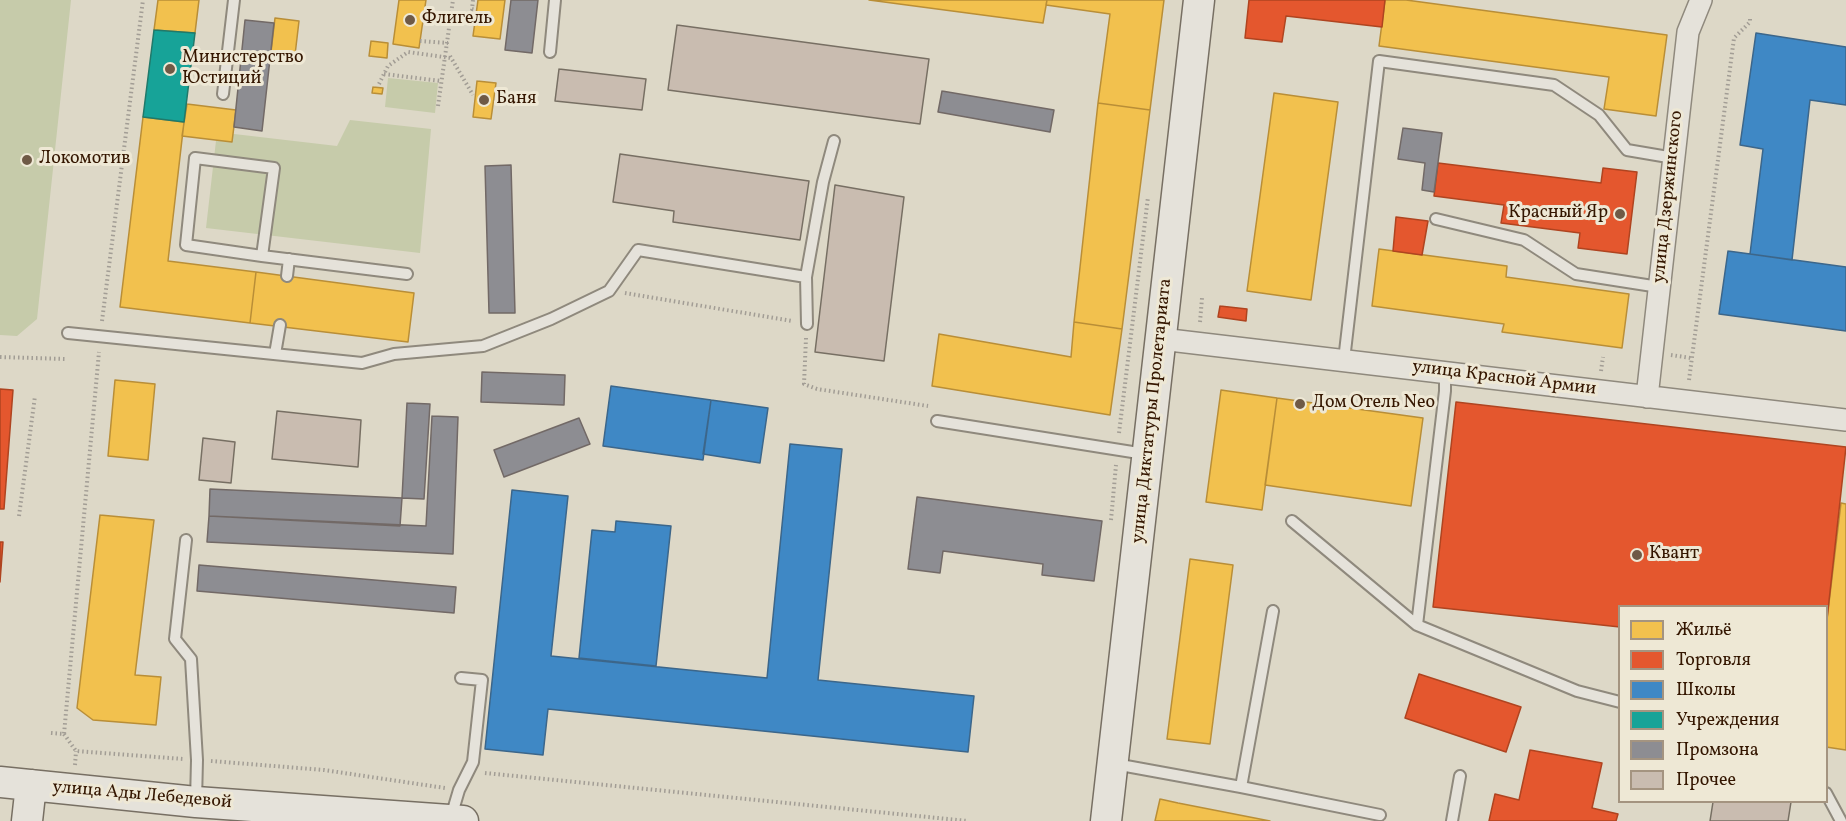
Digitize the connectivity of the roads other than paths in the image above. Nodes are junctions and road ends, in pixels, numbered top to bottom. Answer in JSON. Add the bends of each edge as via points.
{"nodes":[{"id":1,"x":234,"y":0,"type":"edge"},
{"id":2,"x":555,"y":0,"type":"edge"},
{"id":3,"x":1199,"y":0,"type":"edge"},
{"id":4,"x":1701,"y":0,"type":"edge"},
{"id":5,"x":550,"y":52,"type":"dead end"},
{"id":6,"x":223,"y":94,"type":"dead end"},
{"id":7,"x":834,"y":141,"type":"dead end"},
{"id":8,"x":1674,"y":158,"type":"junction"},
{"id":9,"x":1436,"y":219,"type":"dead end"},
{"id":10,"x":262,"y":256,"type":"junction"},
{"id":11,"x":289,"y":259,"type":"junction"},
{"id":12,"x":407,"y":274,"type":"dead end"},
{"id":13,"x":287,"y":276,"type":"dead end"},
{"id":14,"x":806,"y":277,"type":"junction"},
{"id":15,"x":1659,"y":287,"type":"junction"},
{"id":16,"x":807,"y":324,"type":"road end"},
{"id":17,"x":280,"y":325,"type":"dead end"},
{"id":18,"x":68,"y":333,"type":"dead end"},
{"id":19,"x":1161,"y":339,"type":"junction"},
{"id":20,"x":275,"y":354,"type":"junction"},
{"id":21,"x":1344,"y":360,"type":"junction"},
{"id":22,"x":1445,"y":373,"type":"junction"},
{"id":23,"x":1647,"y":397,"type":"junction"},
{"id":24,"x":1846,"y":420,"type":"edge"},
{"id":25,"x":937,"y":421,"type":"dead end"},
{"id":26,"x":1148,"y":454,"type":"junction"},
{"id":27,"x":1292,"y":521,"type":"dead end"},
{"id":28,"x":186,"y":540,"type":"dead end"},
{"id":29,"x":1273,"y":611,"type":"dead end"},
{"id":30,"x":1417,"y":625,"type":"junction"},
{"id":31,"x":461,"y":678,"type":"dead end"},
{"id":32,"x":1618,"y":701,"type":"edge"},
{"id":33,"x":1112,"y":763,"type":"junction"},
{"id":34,"x":1460,"y":776,"type":"dead end"},
{"id":35,"x":0,"y":782,"type":"edge"},
{"id":36,"x":31,"y":785,"type":"junction"},
{"id":37,"x":1241,"y":787,"type":"junction"},
{"id":38,"x":1828,"y":795,"type":"edge"},
{"id":39,"x":196,"y":802,"type":"junction"},
{"id":40,"x":257,"y":814,"type":"edge"},
{"id":41,"x":1380,"y":815,"type":"dead end"},
{"id":42,"x":456,"y":820,"type":"edge"},
{"id":43,"x":27,"y":821,"type":"edge"},
{"id":44,"x":1106,"y":821,"type":"edge"},
{"id":45,"x":1452,"y":821,"type":"edge"},
{"id":46,"x":1841,"y":821,"type":"edge"}],
"edges":[{"from":1,"to":6,"type":"lane"},
{"from":2,"to":5,"type":"lane"},
{"from":3,"to":19,"type":"street","name":"улица Диктатуры Пролетариата"},
{"from":4,"to":8,"type":"street","name":"улица Дзержинского","via":[[1688,32]]},
{"from":7,"to":14,"type":"lane"},
{"from":8,"to":15,"type":"street","name":"улица Дзержинского"},
{"from":8,"to":21,"type":"lane","via":[[1627,150],[1599,115],[1554,86],[1379,61]]},
{"from":9,"to":15,"type":"lane","via":[[1524,240],[1576,274]]},
{"from":10,"to":10,"type":"lane","via":[[186,245],[195,158],[274,168]]},
{"from":10,"to":11,"type":"lane"},
{"from":11,"to":12,"type":"lane"},
{"from":11,"to":13,"type":"lane"},
{"from":14,"to":16,"type":"lane"},
{"from":14,"to":20,"type":"lane","via":[[638,250],[609,291],[551,320],[483,346],[394,354],[362,363]]},
{"from":15,"to":23,"type":"street","name":"улица Дзержинского"},
{"from":17,"to":20,"type":"lane"},
{"from":18,"to":20,"type":"lane"},
{"from":19,"to":21,"type":"street","name":"улица Красной Армии"},
{"from":19,"to":26,"type":"street","name":"улица Диктатуры Пролетариата"},
{"from":21,"to":22,"type":"street","name":"улица Красной Армии"},
{"from":22,"to":23,"type":"street","name":"улица Красной Армии"},
{"from":22,"to":30,"type":"lane"},
{"from":23,"to":24,"type":"street","name":"улица Красной Армии"},
{"from":25,"to":26,"type":"lane"},
{"from":26,"to":33,"type":"street","name":"улица Диктатуры Пролетариата"},
{"from":27,"to":30,"type":"lane"},
{"from":28,"to":39,"type":"lane","via":[[175,639],[190,659]]},
{"from":29,"to":37,"type":"lane"},
{"from":30,"to":32,"type":"lane","via":[[1577,691]]},
{"from":31,"to":42,"type":"lane","via":[[482,680],[473,762],[459,790]]},
{"from":33,"to":37,"type":"lane"},
{"from":33,"to":44,"type":"street","name":"улица Диктатуры Пролетариата"},
{"from":34,"to":45,"type":"lane"},
{"from":35,"to":36,"type":"street","name":"улица Ады Лебедевой"},
{"from":36,"to":39,"type":"street","name":"улица Ады Лебедевой"},
{"from":36,"to":43,"type":"street"},
{"from":37,"to":41,"type":"lane"},
{"from":38,"to":46,"type":"lane"},
{"from":39,"to":40,"type":"street","name":"улица Ады Лебедевой"},
{"from":40,"to":42,"type":"street","name":"улица Ады Лебедевой"}]}
